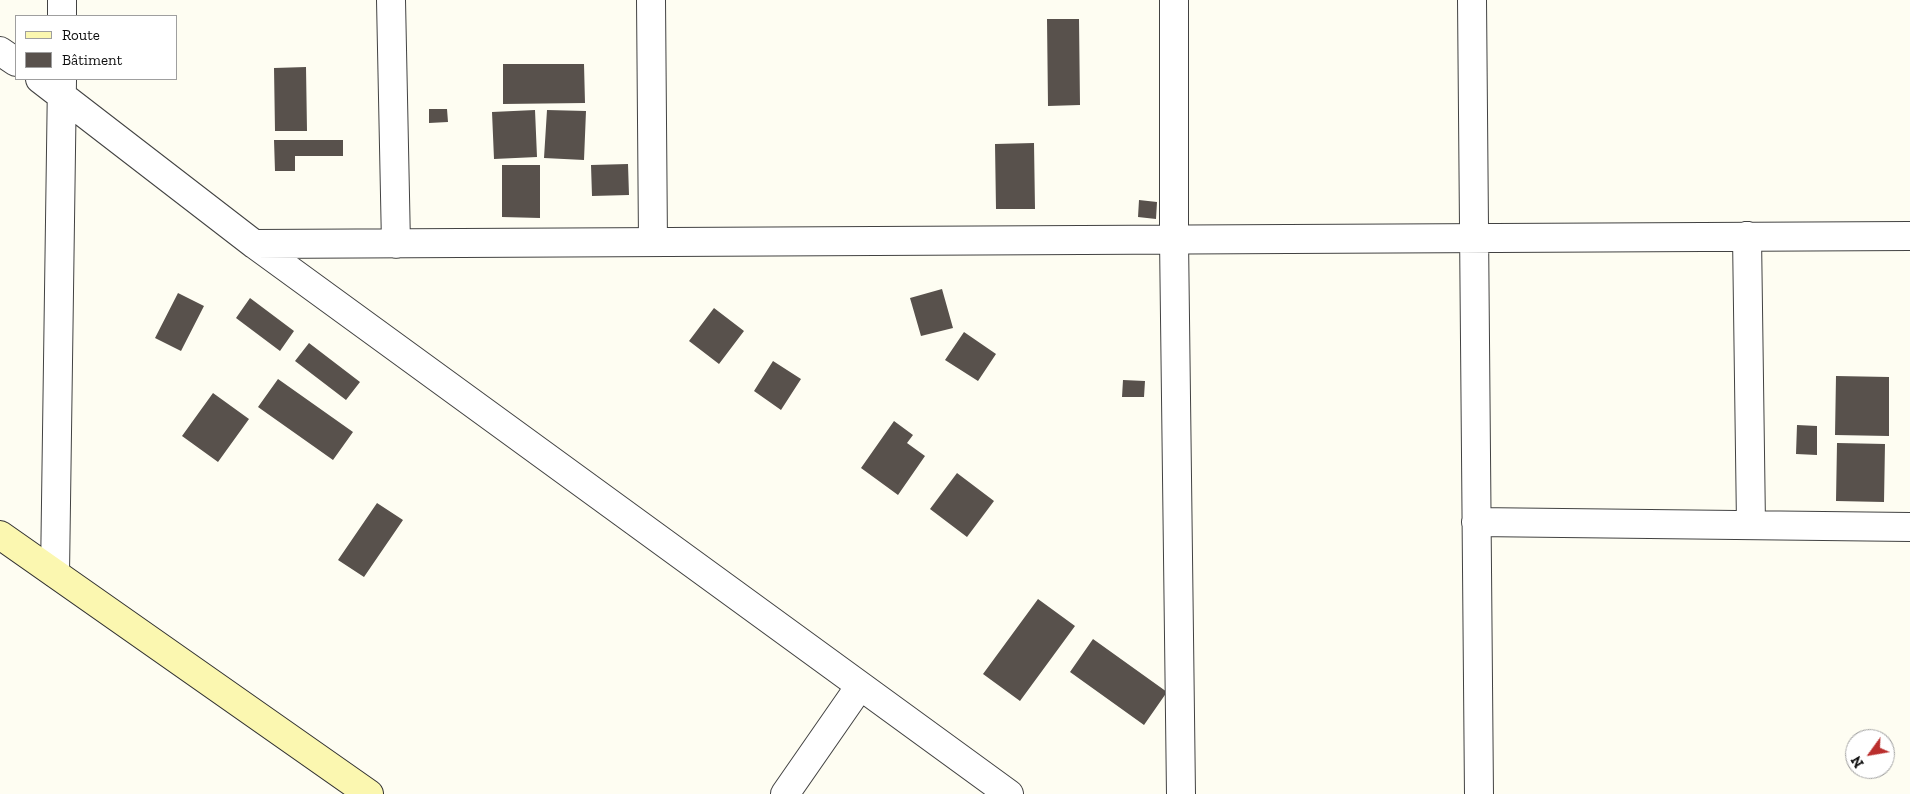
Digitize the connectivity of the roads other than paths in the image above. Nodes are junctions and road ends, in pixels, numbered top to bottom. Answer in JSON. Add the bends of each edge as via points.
{"nodes":[{"id":1,"x":62,"y":0,"type":"edge"},
{"id":2,"x":391,"y":0,"type":"edge"},
{"id":3,"x":651,"y":0,"type":"edge"},
{"id":4,"x":1174,"y":0,"type":"edge"},
{"id":5,"x":1472,"y":0,"type":"edge"},
{"id":6,"x":62,"y":15,"type":"edge"},
{"id":7,"x":0,"y":51,"type":"edge"},
{"id":8,"x":15,"y":61,"type":"edge"},
{"id":9,"x":43,"y":80,"type":"edge"},
{"id":10,"x":62,"y":87,"type":"edge"},
{"id":11,"x":1747,"y":236,"type":"junction"},
{"id":12,"x":1910,"y":236,"type":"edge"},
{"id":13,"x":1474,"y":238,"type":"junction"},
{"id":14,"x":1174,"y":239,"type":"junction"},
{"id":15,"x":653,"y":242,"type":"junction"},
{"id":16,"x":254,"y":244,"type":"junction"},
{"id":17,"x":396,"y":244,"type":"junction"},
{"id":18,"x":1476,"y":522,"type":"junction"},
{"id":19,"x":1751,"y":525,"type":"junction"},
{"id":20,"x":1910,"y":527,"type":"edge"},
{"id":21,"x":0,"y":535,"type":"edge"},
{"id":22,"x":55,"y":573,"type":"junction"},
{"id":23,"x":860,"y":686,"type":"junction"},
{"id":24,"x":369,"y":794,"type":"edge"},
{"id":25,"x":786,"y":794,"type":"edge"},
{"id":26,"x":1009,"y":794,"type":"edge"},
{"id":27,"x":1181,"y":794,"type":"edge"},
{"id":28,"x":1479,"y":794,"type":"edge"}],
"edges":[{"from":1,"to":6,"type":"street"},
{"from":2,"to":17,"type":"street"},
{"from":3,"to":15,"type":"street"},
{"from":4,"to":14,"type":"street"},
{"from":5,"to":13,"type":"street"},
{"from":7,"to":8,"type":"street"},
{"from":9,"to":10,"type":"street"},
{"from":10,"to":16,"type":"street"},
{"from":10,"to":22,"type":"street"},
{"from":11,"to":12,"type":"street"},
{"from":11,"to":13,"type":"street"},
{"from":11,"to":19,"type":"street"},
{"from":13,"to":14,"type":"street"},
{"from":13,"to":18,"type":"street"},
{"from":14,"to":15,"type":"street"},
{"from":14,"to":27,"type":"street"},
{"from":15,"to":17,"type":"street"},
{"from":16,"to":17,"type":"street"},
{"from":16,"to":23,"type":"street"},
{"from":18,"to":19,"type":"street"},
{"from":18,"to":28,"type":"street"},
{"from":19,"to":20,"type":"street"},
{"from":21,"to":22,"type":"street"},
{"from":22,"to":24,"type":"street"},
{"from":23,"to":25,"type":"street"},
{"from":23,"to":26,"type":"street"}]}
